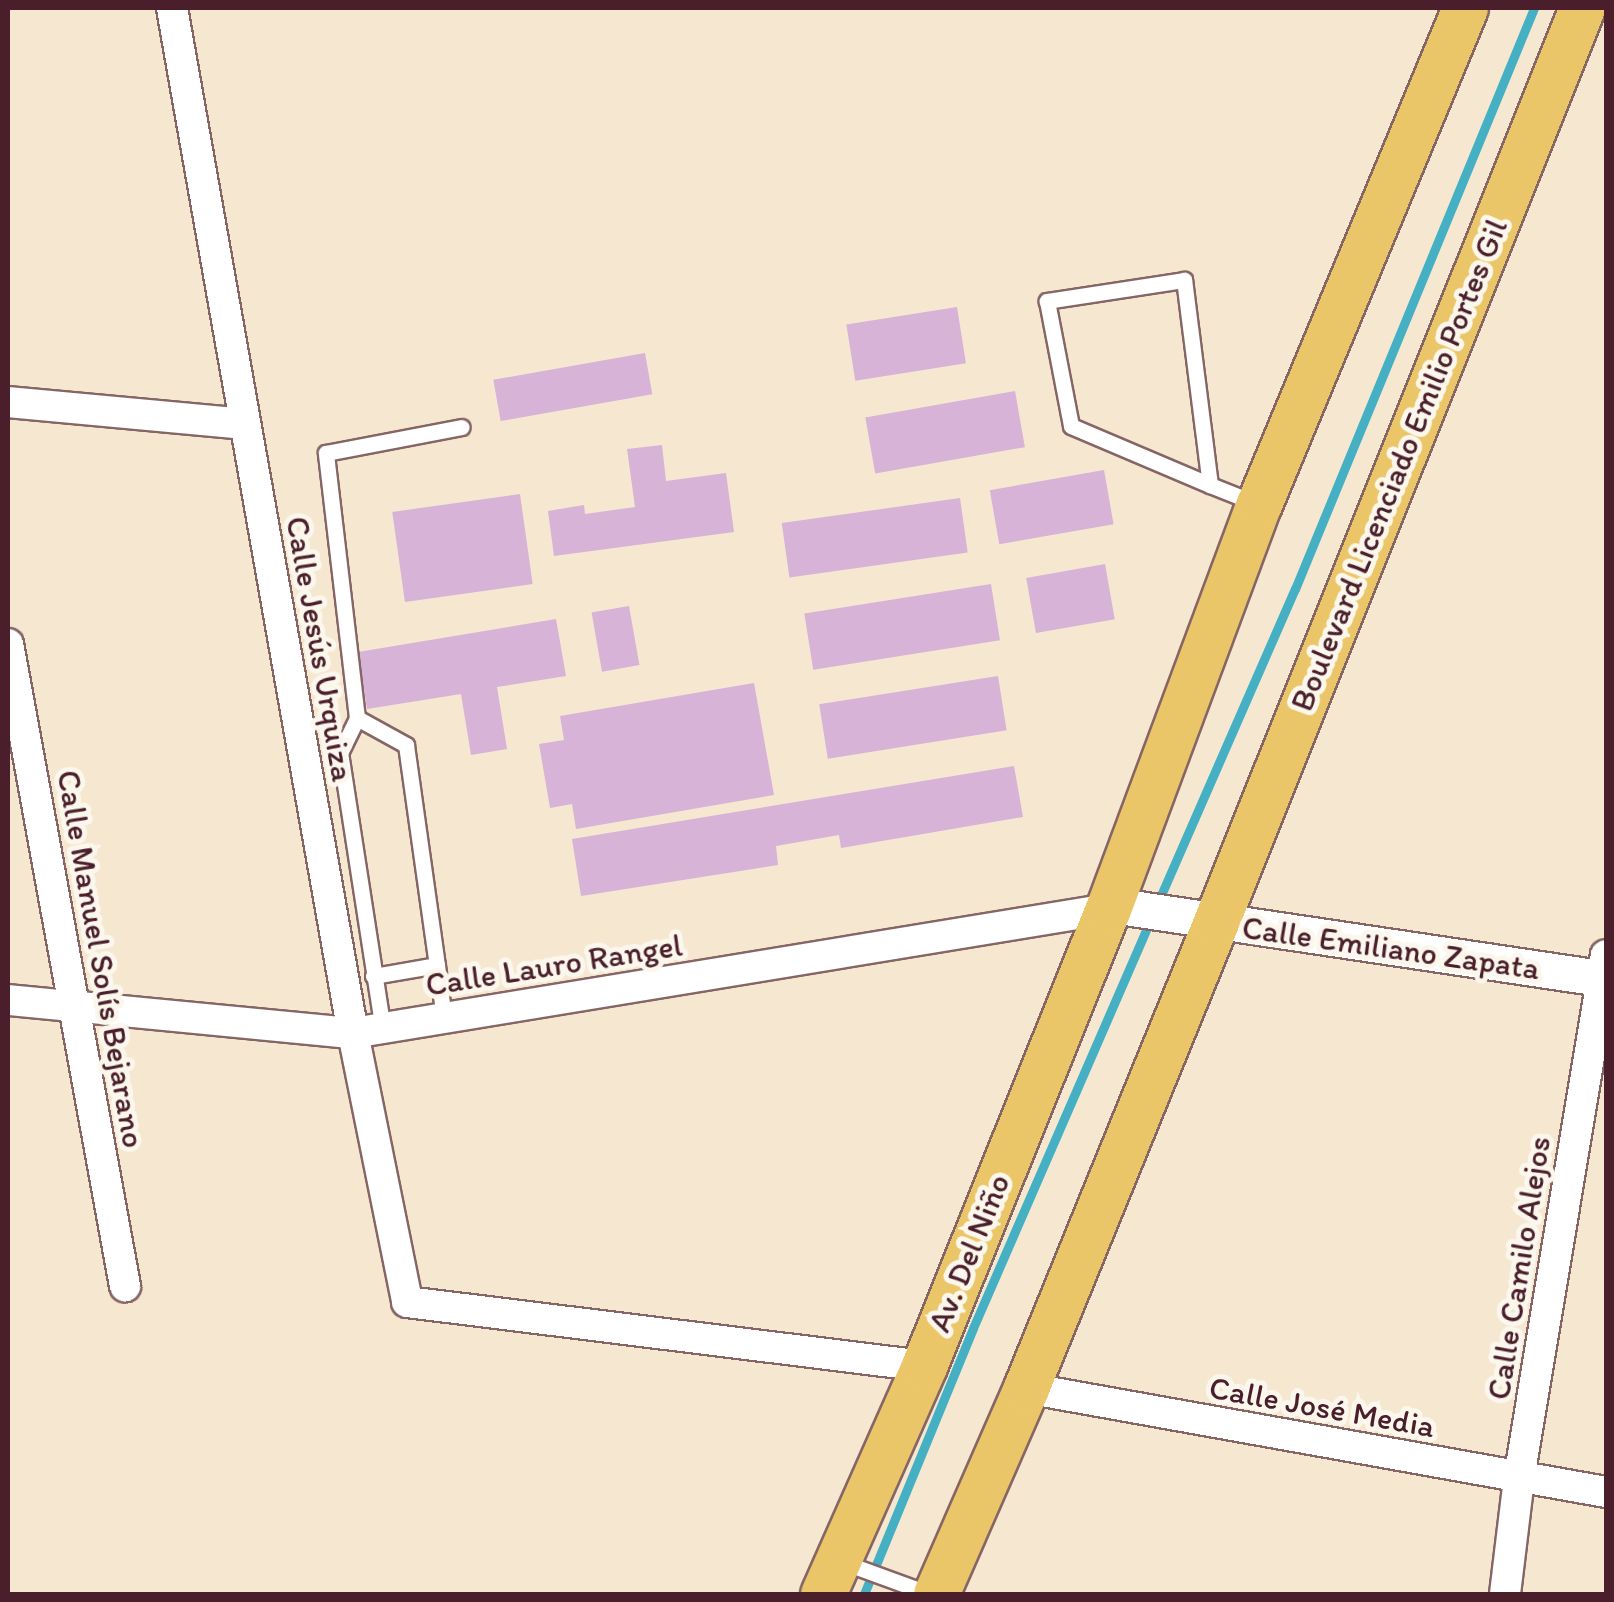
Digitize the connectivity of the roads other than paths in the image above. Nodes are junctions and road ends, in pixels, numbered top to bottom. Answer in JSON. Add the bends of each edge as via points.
{"nodes":[{"id":1,"x":172,"y":8,"type":"edge"},
{"id":2,"x":1464,"y":8,"type":"edge"},
{"id":3,"x":1582,"y":8,"type":"edge"},
{"id":4,"x":8,"y":402,"type":"edge"},
{"id":5,"x":244,"y":424,"type":"junction"},
{"id":6,"x":462,"y":427,"type":"dead end"},
{"id":7,"x":1210,"y":486,"type":"junction"},
{"id":8,"x":1259,"y":504,"type":"junction"},
{"id":9,"x":8,"y":644,"type":"edge"},
{"id":10,"x":358,"y":718,"type":"junction"},
{"id":11,"x":1116,"y":908,"type":"junction"},
{"id":12,"x":1196,"y":918,"type":"junction"},
{"id":13,"x":437,"y":965,"type":"junction"},
{"id":14,"x":1605,"y":971,"type":"edge"},
{"id":15,"x":374,"y":976,"type":"junction"},
{"id":16,"x":8,"y":1000,"type":"edge"},
{"id":17,"x":75,"y":1005,"type":"junction"},
{"id":18,"x":444,"y":1019,"type":"junction"},
{"id":19,"x":368,"y":1031,"type":"junction"},
{"id":20,"x":125,"y":1286,"type":"dead end"},
{"id":21,"x":924,"y":1366,"type":"junction"},
{"id":22,"x":1026,"y":1388,"type":"junction"},
{"id":23,"x":1519,"y":1478,"type":"junction"},
{"id":24,"x":1606,"y":1492,"type":"edge"},
{"id":25,"x":838,"y":1573,"type":"edge"},
{"id":26,"x":924,"y":1592,"type":"edge"},
{"id":27,"x":1504,"y":1594,"type":"edge"}],
"edges":[{"from":1,"to":5,"type":"street","name":"Calle Jesús Urquiza"},
{"from":2,"to":8,"type":"main road"},
{"from":3,"to":12,"type":"main road","name":"Boulevard Licenciado Emilio Portes Gil"},
{"from":4,"to":5,"type":"street"},
{"from":5,"to":19,"type":"street","name":"Calle Jesús Urquiza"},
{"from":6,"to":10,"type":"lane","via":[[326,453]]},
{"from":7,"to":7,"type":"lane","via":[[1071,426],[1047,301],[1184,280]]},
{"from":7,"to":8,"type":"lane"},
{"from":8,"to":11,"type":"main road"},
{"from":9,"to":17,"type":"street","name":"Calle Manuel Solís Bejarano"},
{"from":10,"to":13,"type":"lane","via":[[406,745]]},
{"from":10,"to":15,"type":"lane","via":[[340,753]]},
{"from":11,"to":12,"type":"street","name":"Calle Emiliano Zapata"},
{"from":11,"to":18,"type":"street","name":"Calle Lauro Rangel"},
{"from":11,"to":21,"type":"main road","name":"Av. Del Niño"},
{"from":12,"to":14,"type":"street","name":"Calle Emiliano Zapata"},
{"from":12,"to":22,"type":"main road"},
{"from":13,"to":15,"type":"lane"},
{"from":13,"to":18,"type":"lane"},
{"from":14,"to":23,"type":"street","name":"Calle Camilo Alejos"},
{"from":15,"to":19,"type":"lane"},
{"from":16,"to":17,"type":"street","name":"Calle Lauro Rangel"},
{"from":17,"to":19,"type":"street","name":"Calle Lauro Rangel"},
{"from":17,"to":20,"type":"street","name":"Calle Manuel Solís Bejarano"},
{"from":18,"to":19,"type":"street","name":"Calle Lauro Rangel"},
{"from":19,"to":21,"type":"street","name":"Calle Jesús Urquiza","via":[[407,1302]]},
{"from":21,"to":25,"type":"main road","name":"Av. Del Niño"},
{"from":22,"to":23,"type":"street","name":"Calle José Media"},
{"from":22,"to":26,"type":"main road"},
{"from":23,"to":24,"type":"street","name":"Calle José Media"},
{"from":23,"to":27,"type":"street","name":"Calle Camilo Alejos"},
{"from":25,"to":26,"type":"lane"}]}
